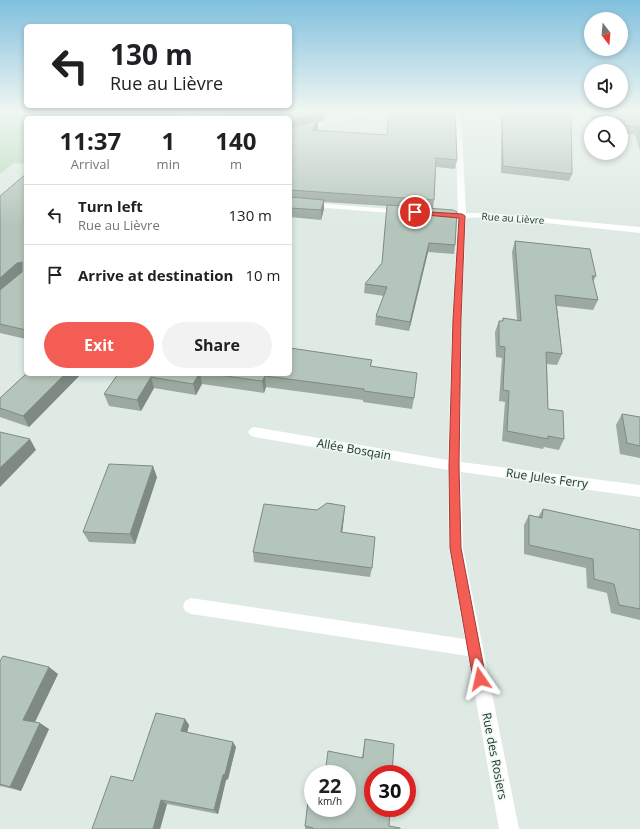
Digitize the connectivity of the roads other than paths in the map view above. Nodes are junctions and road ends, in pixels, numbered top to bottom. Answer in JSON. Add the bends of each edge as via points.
{"nodes":[{"id":1,"x":459,"y":149,"type":"edge"},
{"id":2,"x":292,"y":203,"type":"edge"},
{"id":3,"x":408,"y":212,"type":"edge"},
{"id":4,"x":447,"y":215,"type":"edge"},
{"id":5,"x":462,"y":216,"type":"junction"},
{"id":6,"x":640,"y":230,"type":"edge"},
{"id":7,"x":254,"y":432,"type":"dead end"},
{"id":8,"x":454,"y":466,"type":"junction"},
{"id":9,"x":640,"y":491,"type":"edge"},
{"id":10,"x":191,"y":606,"type":"dead end"},
{"id":11,"x":474,"y":649,"type":"junction"},
{"id":12,"x":509,"y":829,"type":"edge"}],
"edges":[{"from":1,"to":5,"type":"street","name":"Rue des Rosiers"},
{"from":2,"to":3,"type":"street"},
{"from":4,"to":5,"type":"street","name":"Rue au Lièvre"},
{"from":5,"to":6,"type":"street","name":"Rue au Lièvre","via":[[489,215]]},
{"from":5,"to":8,"type":"street","name":"Rue des Rosiers"},
{"from":7,"to":8,"type":"street","name":"Allée Bosqain"},
{"from":8,"to":9,"type":"street","name":"Rue Jules Ferry"},
{"from":8,"to":11,"type":"street","name":"Rue des Rosiers","via":[[456,548]]},
{"from":10,"to":11,"type":"street"},
{"from":11,"to":12,"type":"street","name":"Rue des Rosiers"}]}
